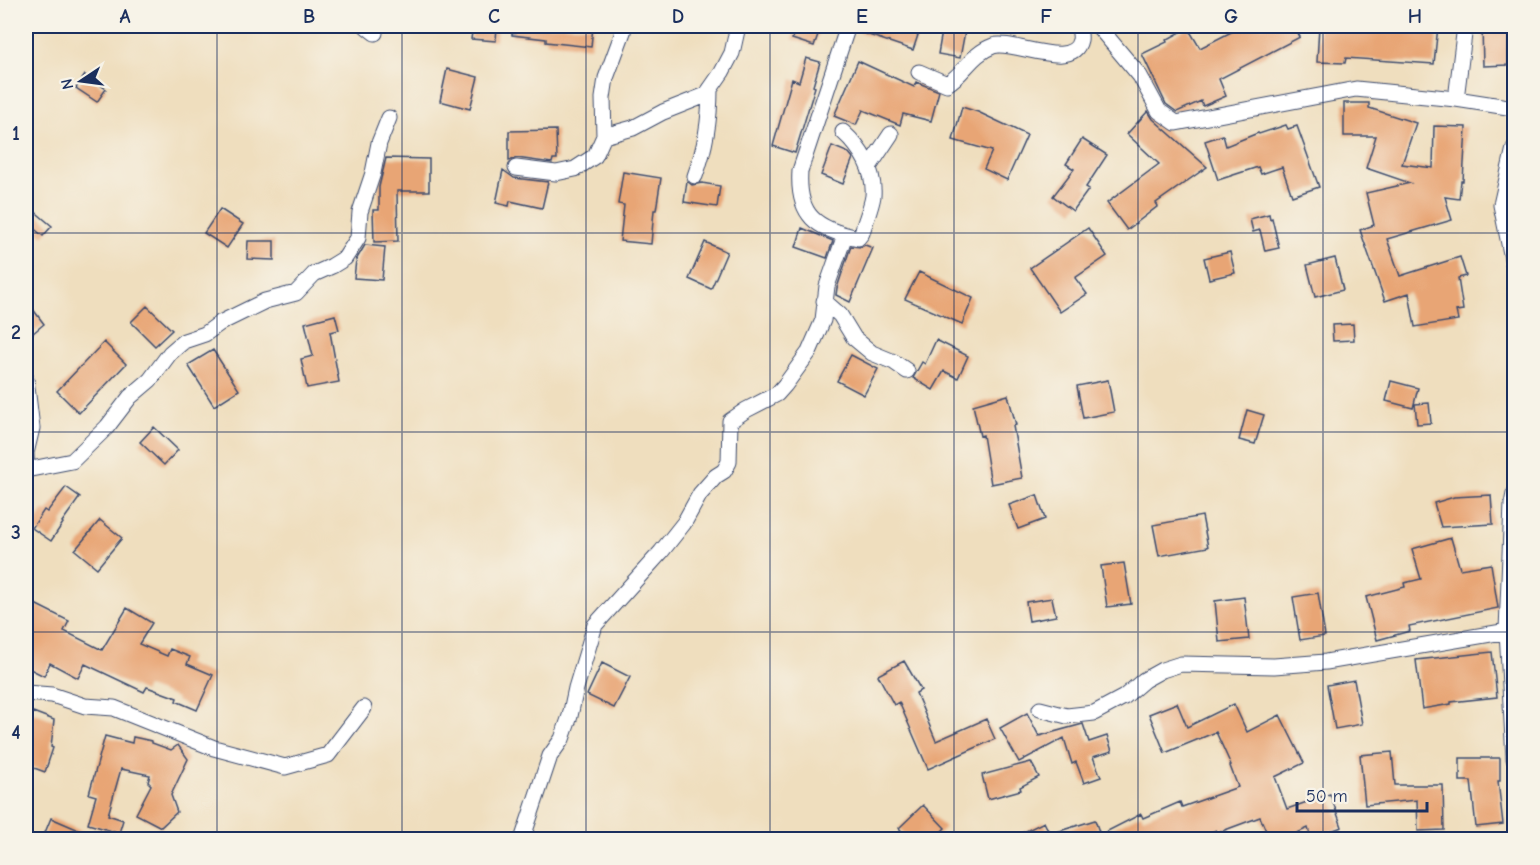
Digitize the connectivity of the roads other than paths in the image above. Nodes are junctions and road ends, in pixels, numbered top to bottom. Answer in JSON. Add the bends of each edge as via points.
{"nodes":[{"id":1,"x":624,"y":26,"type":"edge"},
{"id":2,"x":740,"y":26,"type":"edge"},
{"id":3,"x":848,"y":26,"type":"edge"},
{"id":4,"x":1079,"y":26,"type":"edge"},
{"id":5,"x":1098,"y":26,"type":"edge"},
{"id":6,"x":1464,"y":26,"type":"edge"},
{"id":7,"x":919,"y":72,"type":"dead end"},
{"id":8,"x":710,"y":89,"type":"junction"},
{"id":9,"x":1456,"y":99,"type":"junction"},
{"id":10,"x":1515,"y":108,"type":"edge"},
{"id":11,"x":389,"y":118,"type":"dead end"},
{"id":12,"x":843,"y":132,"type":"dead end"},
{"id":13,"x":891,"y":134,"type":"dead end"},
{"id":14,"x":604,"y":136,"type":"junction"},
{"id":15,"x":1515,"y":148,"type":"edge"},
{"id":16,"x":869,"y":167,"type":"junction"},
{"id":17,"x":516,"y":168,"type":"dead end"},
{"id":18,"x":695,"y":176,"type":"dead end"},
{"id":19,"x":845,"y":235,"type":"junction"},
{"id":20,"x":1515,"y":268,"type":"edge"},
{"id":21,"x":824,"y":301,"type":"junction"},
{"id":22,"x":907,"y":371,"type":"dead end"},
{"id":23,"x":26,"y":379,"type":"edge"},
{"id":24,"x":26,"y":469,"type":"edge"},
{"id":25,"x":1515,"y":494,"type":"edge"},
{"id":26,"x":1511,"y":630,"type":"edge"},
{"id":27,"x":26,"y":693,"type":"edge"},
{"id":28,"x":364,"y":708,"type":"dead end"},
{"id":29,"x":1040,"y":709,"type":"dead end"},
{"id":30,"x":1515,"y":759,"type":"edge"},
{"id":31,"x":522,"y":840,"type":"edge"}],
"edges":[{"from":1,"to":14,"type":"street","via":[[606,78]]},
{"from":2,"to":8,"type":"street","via":[[732,53]]},
{"from":3,"to":19,"type":"street","via":[[800,171],[799,188],[802,206],[809,216]]},
{"from":4,"to":7,"type":"street","via":[[1080,40],[1075,49],[1059,55],[996,45],[976,55],[947,84]]},
{"from":5,"to":9,"type":"street","via":[[1140,76],[1159,111],[1176,123],[1356,89]]},
{"from":6,"to":9,"type":"street"},
{"from":8,"to":14,"type":"street","via":[[706,95],[633,128]]},
{"from":8,"to":18,"type":"street","via":[[701,160]]},
{"from":9,"to":10,"type":"street"},
{"from":11,"to":24,"type":"street","via":[[360,212],[358,238],[345,258],[314,274],[296,293],[265,301],[205,334],[184,341],[72,461]]},
{"from":12,"to":16,"type":"street"},
{"from":13,"to":16,"type":"street"},
{"from":14,"to":17,"type":"street","via":[[595,156],[575,169],[556,173]]},
{"from":15,"to":20,"type":"street","via":[[1501,205]]},
{"from":16,"to":19,"type":"street","via":[[873,194],[870,208],[858,238]]},
{"from":19,"to":21,"type":"street"},
{"from":21,"to":22,"type":"street","via":[[840,315],[854,338],[872,353]]},
{"from":21,"to":31,"type":"street","via":[[823,320],[809,352],[777,394],[730,422],[729,462],[724,471],[700,494],[661,552],[595,625],[570,716],[562,739],[549,756]]},
{"from":23,"to":24,"type":"street","via":[[32,428]]},
{"from":25,"to":26,"type":"street"},
{"from":26,"to":29,"type":"street","via":[[1326,663],[1181,664],[1144,680],[1124,697],[1094,713],[1067,716]]},
{"from":26,"to":30,"type":"street"},
{"from":27,"to":28,"type":"street","via":[[114,708],[214,748],[285,767],[328,755]]}]}
